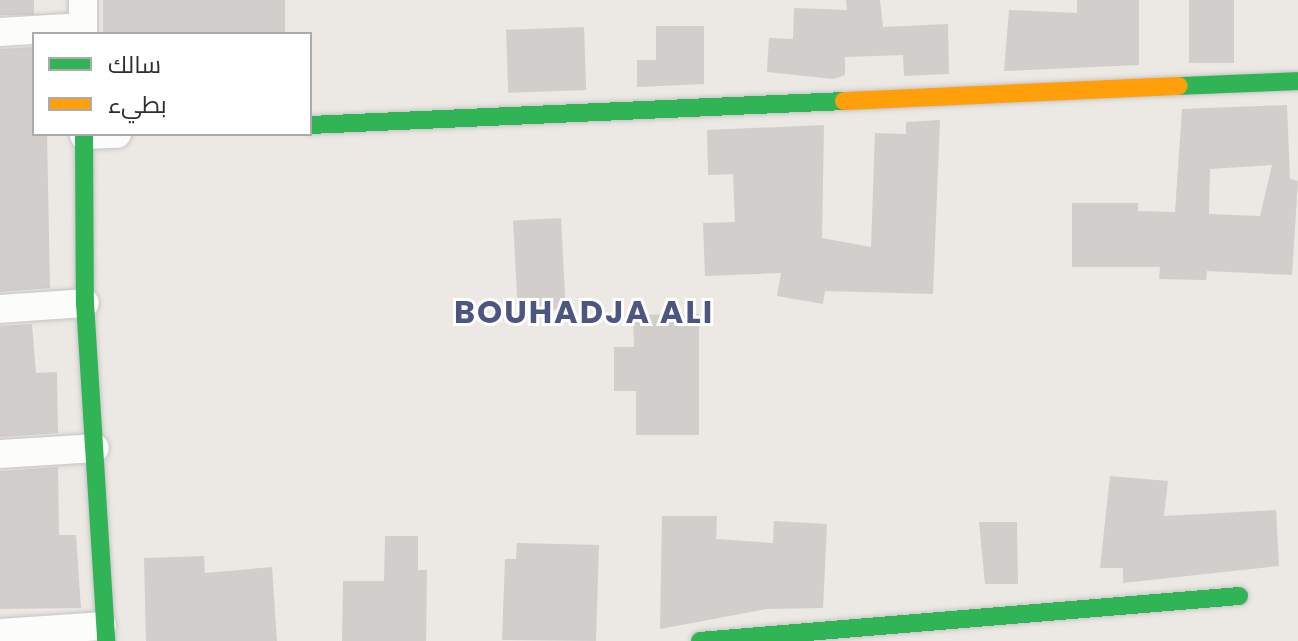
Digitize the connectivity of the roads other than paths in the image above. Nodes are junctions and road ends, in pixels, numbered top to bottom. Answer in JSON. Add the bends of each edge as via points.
{"nodes":[{"id":1,"x":83,"y":20,"type":"edge"},
{"id":2,"x":0,"y":32,"type":"edge"},
{"id":3,"x":1298,"y":81,"type":"edge"},
{"id":4,"x":312,"y":125,"type":"edge"},
{"id":5,"x":84,"y":136,"type":"edge"},
{"id":6,"x":85,"y":303,"type":"junction"},
{"id":7,"x":0,"y":309,"type":"edge"},
{"id":8,"x":95,"y":448,"type":"junction"},
{"id":9,"x":0,"y":454,"type":"edge"},
{"id":10,"x":1239,"y":596,"type":"dead end"},
{"id":11,"x":0,"y":633,"type":"edge"},
{"id":12,"x":104,"y":633,"type":"edge"},
{"id":13,"x":700,"y":641,"type":"edge"}],
"edges":[{"from":1,"to":2,"type":"street"},
{"from":3,"to":4,"type":"street"},
{"from":5,"to":6,"type":"street"},
{"from":6,"to":7,"type":"street"},
{"from":6,"to":8,"type":"street"},
{"from":8,"to":9,"type":"street"},
{"from":8,"to":12,"type":"street"},
{"from":10,"to":13,"type":"street"},
{"from":11,"to":12,"type":"street"}]}
